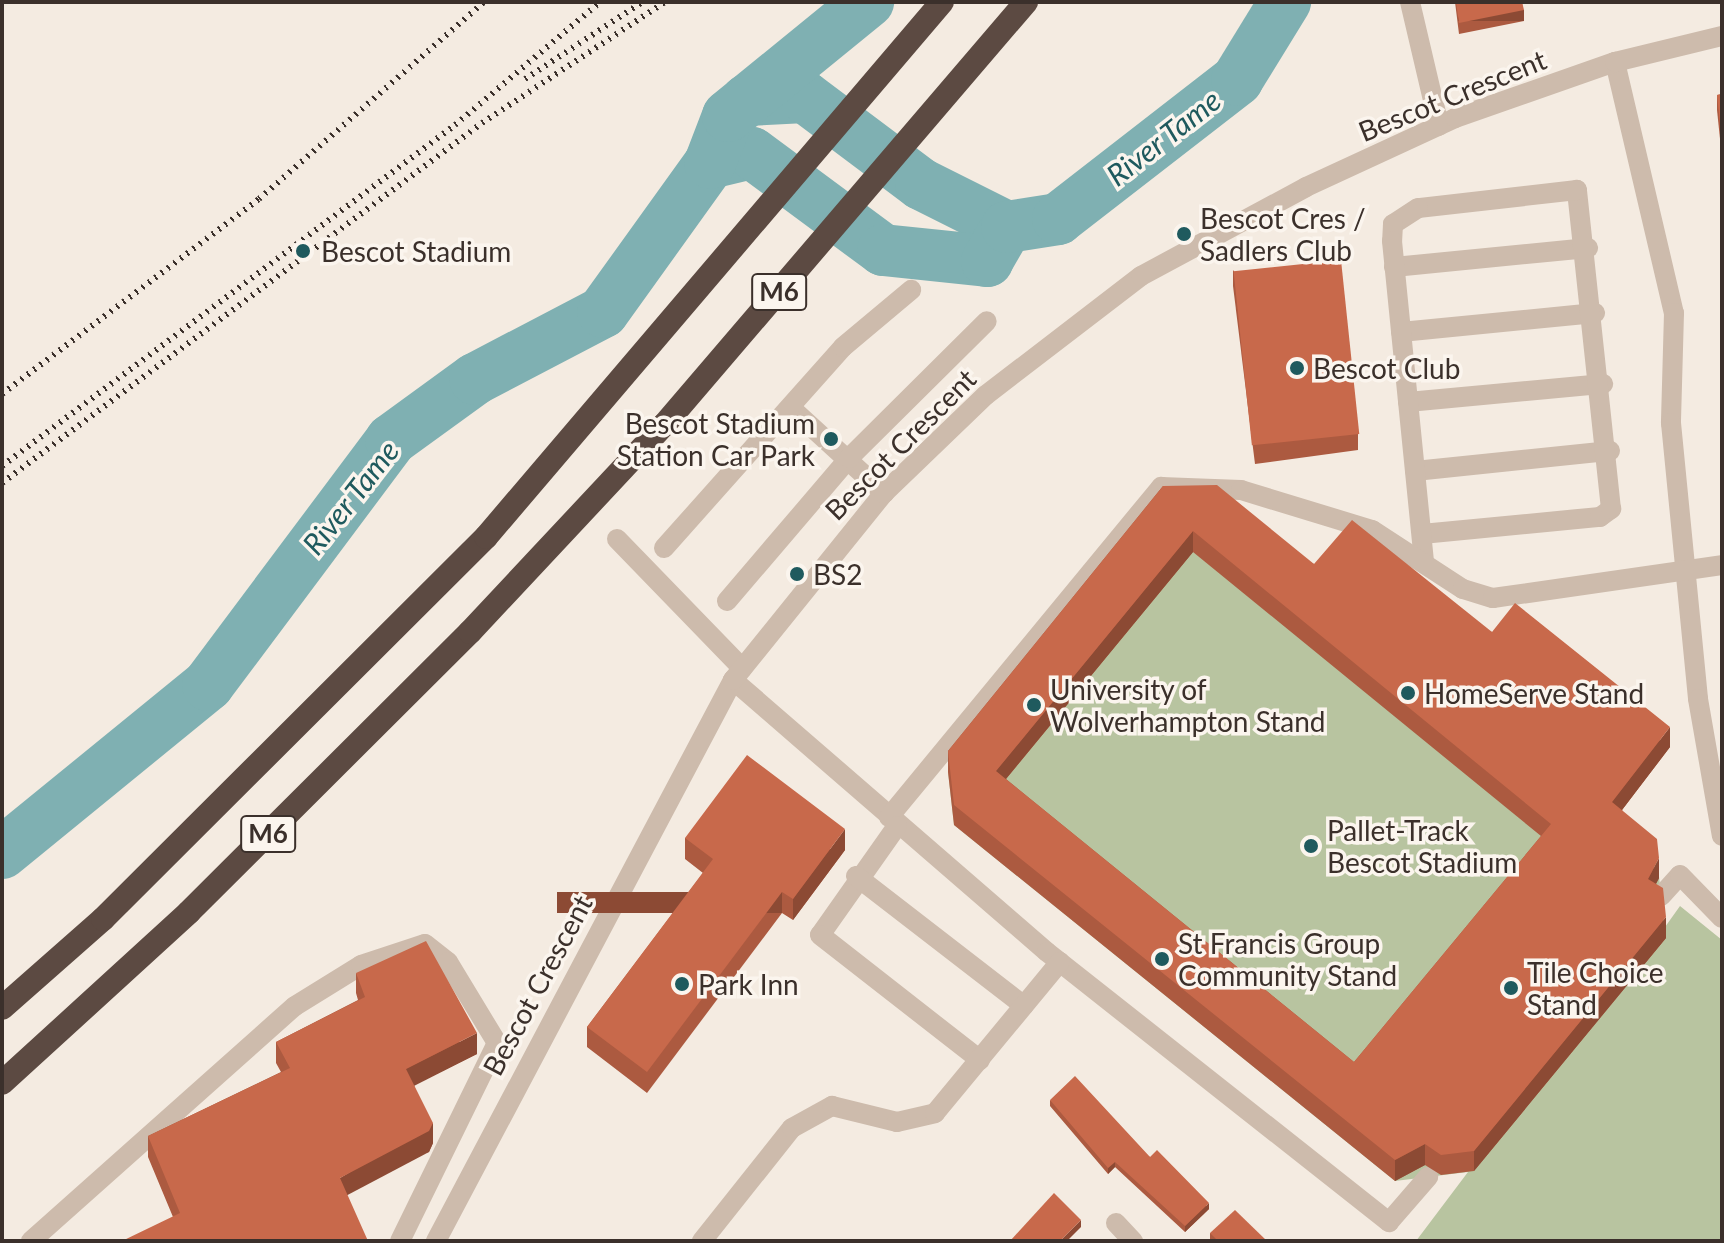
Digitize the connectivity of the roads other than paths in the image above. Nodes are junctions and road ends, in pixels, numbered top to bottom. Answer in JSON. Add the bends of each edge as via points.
{"nodes":[{"id":1,"x":942,"y":2,"type":"edge"},
{"id":2,"x":1026,"y":2,"type":"edge"},
{"id":3,"x":1410,"y":2,"type":"edge"},
{"id":4,"x":1722,"y":36,"type":"edge"},
{"id":5,"x":1615,"y":62,"type":"junction"},
{"id":6,"x":1439,"y":126,"type":"junction"},
{"id":7,"x":1588,"y":248,"type":"junction"},
{"id":8,"x":1394,"y":267,"type":"junction"},
{"id":9,"x":911,"y":290,"type":"dead end"},
{"id":10,"x":1595,"y":313,"type":"junction"},
{"id":11,"x":987,"y":321,"type":"dead end"},
{"id":12,"x":1401,"y":332,"type":"junction"},
{"id":13,"x":1603,"y":384,"type":"junction"},
{"id":14,"x":1408,"y":402,"type":"junction"},
{"id":15,"x":792,"y":409,"type":"junction"},
{"id":16,"x":1610,"y":451,"type":"junction"},
{"id":17,"x":849,"y":458,"type":"junction"},
{"id":18,"x":1415,"y":471,"type":"junction"},
{"id":19,"x":884,"y":493,"type":"junction"},
{"id":20,"x":1422,"y":534,"type":"junction"},
{"id":21,"x":617,"y":539,"type":"dead end"},
{"id":22,"x":664,"y":548,"type":"dead end"},
{"id":23,"x":1424,"y":562,"type":"junction"},
{"id":24,"x":1722,"y":565,"type":"edge"},
{"id":25,"x":1687,"y":571,"type":"junction"},
{"id":26,"x":727,"y":601,"type":"dead end"},
{"id":27,"x":738,"y":674,"type":"junction"},
{"id":28,"x":893,"y":821,"type":"junction"},
{"id":29,"x":1722,"y":836,"type":"edge"},
{"id":30,"x":856,"y":876,"type":"junction"},
{"id":31,"x":1661,"y":896,"type":"edge"},
{"id":32,"x":1722,"y":918,"type":"edge"},
{"id":33,"x":1060,"y":962,"type":"junction"},
{"id":34,"x":1024,"y":1006,"type":"junction"},
{"id":35,"x":2,"y":1008,"type":"edge"},
{"id":36,"x":980,"y":1060,"type":"junction"},
{"id":37,"x":2,"y":1083,"type":"edge"},
{"id":38,"x":1428,"y":1177,"type":"dead end"},
{"id":39,"x":1116,"y":1223,"type":"dead end"},
{"id":40,"x":1387,"y":1232,"type":"edge"},
{"id":41,"x":31,"y":1241,"type":"edge"},
{"id":42,"x":400,"y":1241,"type":"edge"},
{"id":43,"x":436,"y":1241,"type":"edge"},
{"id":44,"x":702,"y":1241,"type":"edge"},
{"id":45,"x":1133,"y":1241,"type":"edge"}],
"edges":[{"from":1,"to":35,"type":"highway","number":"M6","via":[[486,537],[103,919]]},
{"from":2,"to":37,"type":"highway","number":"M6","via":[[674,413],[524,575],[189,912]]},
{"from":3,"to":6,"type":"street"},
{"from":4,"to":5,"type":"street","name":"Bescot Crescent"},
{"from":5,"to":6,"type":"street","name":"Bescot Crescent"},
{"from":5,"to":25,"type":"street","via":[[1674,313],[1671,423]]},
{"from":6,"to":19,"type":"street","name":"Bescot Crescent","via":[[1141,276],[986,395]]},
{"from":7,"to":8,"type":"street"},
{"from":7,"to":8,"type":"street","via":[[1581,199],[1568,187],[1418,208],[1393,224]]},
{"from":7,"to":10,"type":"street"},
{"from":8,"to":12,"type":"street"},
{"from":9,"to":15,"type":"street","via":[[843,347]]},
{"from":10,"to":12,"type":"street"},
{"from":10,"to":13,"type":"street"},
{"from":11,"to":17,"type":"street"},
{"from":12,"to":14,"type":"street"},
{"from":13,"to":14,"type":"street"},
{"from":13,"to":16,"type":"street"},
{"from":14,"to":18,"type":"street"},
{"from":15,"to":17,"type":"street"},
{"from":15,"to":22,"type":"street"},
{"from":16,"to":18,"type":"street"},
{"from":16,"to":20,"type":"street","via":[[1614,491],[1611,509],[1600,517]]},
{"from":17,"to":19,"type":"street"},
{"from":17,"to":26,"type":"street"},
{"from":18,"to":20,"type":"street"},
{"from":19,"to":27,"type":"street","name":"Bescot Crescent"},
{"from":20,"to":23,"type":"street"},
{"from":21,"to":27,"type":"street"},
{"from":23,"to":25,"type":"street","via":[[1493,598]]},
{"from":23,"to":28,"type":"street","via":[[1372,530],[1241,490],[1161,487]]},
{"from":24,"to":25,"type":"street"},
{"from":25,"to":29,"type":"street","via":[[1708,781]]},
{"from":27,"to":28,"type":"street"},
{"from":27,"to":43,"type":"street","name":"Bescot Crescent"},
{"from":28,"to":30,"type":"street"},
{"from":28,"to":33,"type":"street"},
{"from":30,"to":34,"type":"street"},
{"from":30,"to":36,"type":"street","via":[[820,935]]},
{"from":31,"to":32,"type":"street","via":[[1680,875]]},
{"from":33,"to":34,"type":"street"},
{"from":33,"to":40,"type":"street"},
{"from":34,"to":36,"type":"street"},
{"from":36,"to":44,"type":"street","via":[[935,1113],[897,1122],[832,1106],[792,1128]]},
{"from":38,"to":40,"type":"street"},
{"from":39,"to":45,"type":"street"},
{"from":41,"to":42,"type":"street","via":[[295,1006],[361,965],[425,944],[448,962],[497,1043]]}]}
